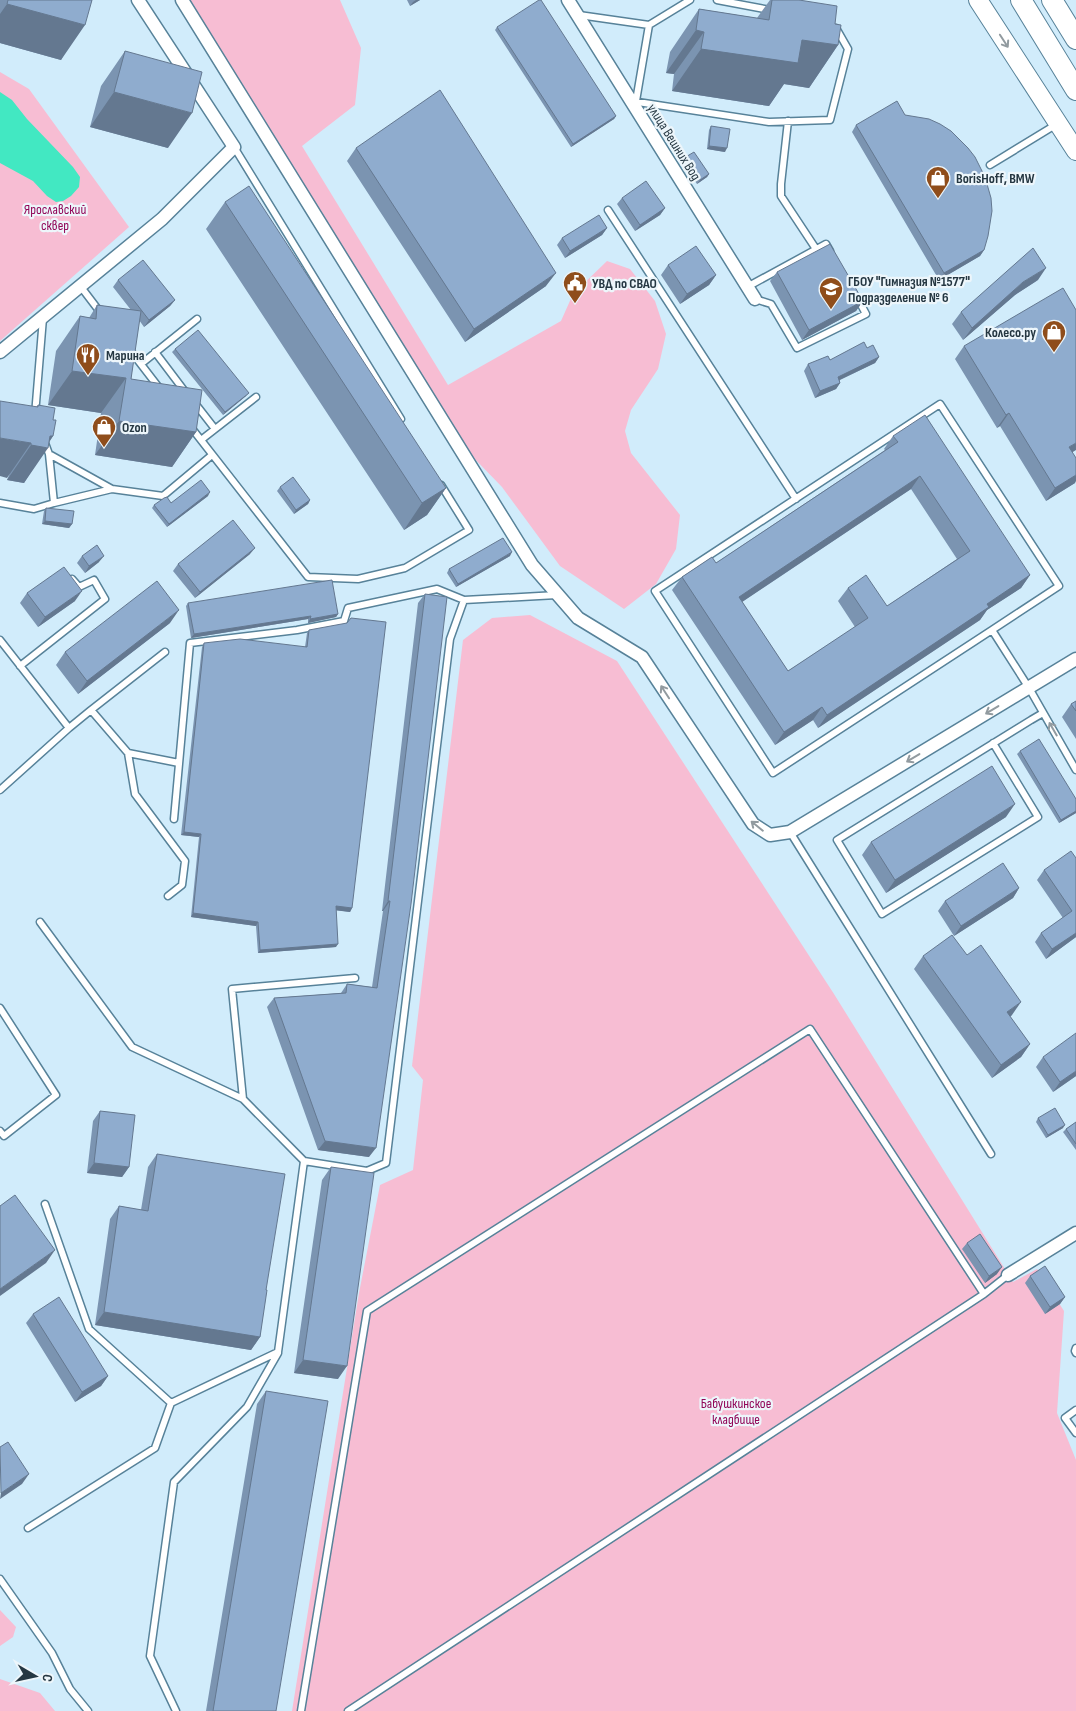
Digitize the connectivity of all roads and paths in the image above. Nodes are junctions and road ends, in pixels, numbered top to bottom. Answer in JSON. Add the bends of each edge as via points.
{"nodes":[{"id":1,"x":138,"y":0,"type":"edge"},
{"id":2,"x":182,"y":0,"type":"edge"},
{"id":3,"x":568,"y":0,"type":"edge"},
{"id":4,"x":690,"y":0,"type":"edge"},
{"id":5,"x":717,"y":0,"type":"edge"},
{"id":6,"x":978,"y":0,"type":"edge"},
{"id":7,"x":1021,"y":0,"type":"edge"},
{"id":8,"x":1052,"y":0,"type":"edge"},
{"id":9,"x":776,"y":11,"type":"edge"},
{"id":10,"x":578,"y":15,"type":"junction"},
{"id":11,"x":829,"y":23,"type":"edge"},
{"id":12,"x":650,"y":25,"type":"junction"},
{"id":13,"x":1076,"y":39,"type":"edge"},
{"id":14,"x":1076,"y":90,"type":"edge"},
{"id":15,"x":633,"y":101,"type":"junction"},
{"id":16,"x":788,"y":121,"type":"junction"},
{"id":17,"x":1058,"y":123,"type":"junction"},
{"id":18,"x":234,"y":147,"type":"junction"},
{"id":19,"x":1076,"y":151,"type":"edge"},
{"id":20,"x":990,"y":165,"type":"dead end"},
{"id":21,"x":608,"y":210,"type":"dead end"},
{"id":22,"x":816,"y":249,"type":"junction"},
{"id":23,"x":835,"y":260,"type":"edge"},
{"id":24,"x":81,"y":287,"type":"junction"},
{"id":25,"x":747,"y":287,"type":"junction"},
{"id":26,"x":853,"y":290,"type":"edge"},
{"id":27,"x":754,"y":299,"type":"joint"},
{"id":28,"x":44,"y":317,"type":"junction"},
{"id":29,"x":105,"y":318,"type":"edge"},
{"id":30,"x":197,"y":319,"type":"dead end"},
{"id":31,"x":123,"y":341,"type":"edge"},
{"id":32,"x":0,"y":352,"type":"edge"},
{"id":33,"x":155,"y":352,"type":"junction"},
{"id":34,"x":140,"y":364,"type":"junction"},
{"id":35,"x":165,"y":394,"type":"edge"},
{"id":36,"x":256,"y":397,"type":"dead end"},
{"id":37,"x":183,"y":418,"type":"edge"},
{"id":38,"x":37,"y":420,"type":"edge"},
{"id":39,"x":406,"y":428,"type":"edge"},
{"id":40,"x":215,"y":429,"type":"junction"},
{"id":41,"x":43,"y":437,"type":"edge"},
{"id":42,"x":201,"y":440,"type":"junction"},
{"id":43,"x":49,"y":454,"type":"junction"},
{"id":44,"x":212,"y":455,"type":"junction"},
{"id":45,"x":438,"y":479,"type":"edge"},
{"id":46,"x":112,"y":489,"type":"junction"},
{"id":47,"x":796,"y":499,"type":"junction"},
{"id":48,"x":0,"y":503,"type":"edge"},
{"id":49,"x":54,"y":503,"type":"junction"},
{"id":50,"x":66,"y":573,"type":"edge"},
{"id":51,"x":558,"y":594,"type":"junction"},
{"id":52,"x":464,"y":600,"type":"junction"},
{"id":53,"x":992,"y":630,"type":"junction"},
{"id":54,"x":0,"y":640,"type":"edge"},
{"id":55,"x":165,"y":652,"type":"dead end"},
{"id":56,"x":1076,"y":659,"type":"edge"},
{"id":57,"x":20,"y":666,"type":"junction"},
{"id":58,"x":1029,"y":688,"type":"junction"},
{"id":59,"x":91,"y":710,"type":"junction"},
{"id":60,"x":1043,"y":712,"type":"junction"},
{"id":61,"x":69,"y":728,"type":"junction"},
{"id":62,"x":993,"y":743,"type":"junction"},
{"id":63,"x":128,"y":753,"type":"junction"},
{"id":64,"x":179,"y":763,"type":"junction"},
{"id":65,"x":1076,"y":770,"type":"edge"},
{"id":66,"x":0,"y":790,"type":"edge"},
{"id":67,"x":174,"y":819,"type":"dead end"},
{"id":68,"x":790,"y":832,"type":"junction"},
{"id":69,"x":168,"y":896,"type":"dead end"},
{"id":70,"x":40,"y":922,"type":"dead end"},
{"id":71,"x":355,"y":978,"type":"dead end"},
{"id":72,"x":0,"y":1008,"type":"edge"},
{"id":73,"x":243,"y":1099,"type":"junction"},
{"id":74,"x":0,"y":1130,"type":"edge"},
{"id":75,"x":991,"y":1154,"type":"dead end"},
{"id":76,"x":304,"y":1161,"type":"junction"},
{"id":77,"x":45,"y":1204,"type":"dead end"},
{"id":78,"x":1076,"y":1233,"type":"edge"},
{"id":79,"x":1008,"y":1275,"type":"joint"},
{"id":80,"x":984,"y":1294,"type":"junction"},
{"id":81,"x":1076,"y":1348,"type":"edge"},
{"id":82,"x":278,"y":1352,"type":"junction"},
{"id":83,"x":1076,"y":1353,"type":"edge"},
{"id":84,"x":171,"y":1403,"type":"junction"},
{"id":85,"x":1076,"y":1410,"type":"edge"},
{"id":86,"x":1076,"y":1433,"type":"edge"},
{"id":87,"x":28,"y":1528,"type":"dead end"},
{"id":88,"x":0,"y":1579,"type":"edge"},
{"id":89,"x":88,"y":1711,"type":"edge"},
{"id":90,"x":176,"y":1711,"type":"edge"},
{"id":91,"x":301,"y":1711,"type":"edge"},
{"id":92,"x":348,"y":1711,"type":"edge"}],
"edges":[{"from":1,"to":18,"type":"street"},
{"from":2,"to":51,"type":"street","via":[[528,558]]},
{"from":3,"to":10,"type":"street","name":"улица Вешних Вод"},
{"from":4,"to":12,"type":"lane"},
{"from":5,"to":9,"type":"lane"},
{"from":6,"to":17,"type":"street","one_way":true},
{"from":7,"to":14,"type":"main road"},
{"from":8,"to":13,"type":"main road"},
{"from":10,"to":12,"type":"lane"},
{"from":10,"to":15,"type":"street","name":"улица Вешних Вод"},
{"from":11,"to":16,"type":"lane","via":[[848,49],[830,120]]},
{"from":12,"to":15,"type":"lane"},
{"from":15,"to":16,"type":"lane","via":[[769,122]]},
{"from":15,"to":25,"type":"street","name":"улица Вешних Вод"},
{"from":16,"to":22,"type":"lane","via":[[781,196]]},
{"from":17,"to":19,"type":"street"},
{"from":17,"to":20,"type":"lane"},
{"from":18,"to":24,"type":"street","via":[[162,219]]},
{"from":18,"to":39,"type":"lane"},
{"from":21,"to":47,"type":"lane"},
{"from":22,"to":23,"type":"lane","via":[[826,244]]},
{"from":22,"to":25,"type":"lane"},
{"from":24,"to":28,"type":"street"},
{"from":24,"to":29,"type":"lane"},
{"from":25,"to":27,"type":"street","name":"улица Вешних Вод"},
{"from":26,"to":27,"type":"lane","via":[[866,314],[797,348],[770,304]]},
{"from":28,"to":32,"type":"street"},
{"from":28,"to":38,"type":"lane","via":[[34,412]]},
{"from":30,"to":33,"type":"lane"},
{"from":31,"to":34,"type":"lane"},
{"from":33,"to":34,"type":"lane"},
{"from":33,"to":40,"type":"lane"},
{"from":34,"to":35,"type":"lane"},
{"from":36,"to":40,"type":"lane"},
{"from":37,"to":42,"type":"lane"},
{"from":40,"to":42,"type":"lane"},
{"from":41,"to":43,"type":"lane"},
{"from":42,"to":44,"type":"lane"},
{"from":43,"to":46,"type":"lane"},
{"from":43,"to":49,"type":"lane"},
{"from":44,"to":45,"type":"lane","via":[[308,577],[358,579],[405,568],[469,530]]},
{"from":44,"to":46,"type":"lane","via":[[162,496]]},
{"from":46,"to":49,"type":"lane"},
{"from":47,"to":53,"type":"lane","via":[[940,404],[1059,586]]},
{"from":47,"to":53,"type":"lane","via":[[655,591],[773,773]]},
{"from":48,"to":49,"type":"lane","via":[[34,509]]},
{"from":50,"to":57,"type":"lane","via":[[79,587],[94,580],[105,599]]},
{"from":51,"to":52,"type":"lane"},
{"from":68,"to":51,"type":"street","one_way":true,"via":[[770,835],[752,824],[642,658],[578,618]]},
{"from":52,"to":64,"type":"lane","via":[[437,590],[348,608],[344,621],[190,643]]},
{"from":52,"to":76,"type":"lane","via":[[450,639],[386,1163],[367,1171]]},
{"from":53,"to":58,"type":"lane"},
{"from":54,"to":57,"type":"lane"},
{"from":55,"to":59,"type":"lane"},
{"from":56,"to":58,"type":"street"},
{"from":57,"to":61,"type":"lane"},
{"from":58,"to":60,"type":"lane"},
{"from":58,"to":68,"type":"street","one_way":true},
{"from":59,"to":61,"type":"lane"},
{"from":59,"to":63,"type":"lane"},
{"from":60,"to":62,"type":"lane"},
{"from":65,"to":60,"type":"lane","one_way":true},
{"from":61,"to":66,"type":"lane"},
{"from":62,"to":62,"type":"lane","via":[[837,840],[882,914],[1038,817]]},
{"from":63,"to":64,"type":"lane"},
{"from":63,"to":69,"type":"lane","via":[[135,794],[185,862],[182,885]]},
{"from":64,"to":67,"type":"lane"},
{"from":68,"to":75,"type":"lane"},
{"from":70,"to":73,"type":"lane","via":[[132,1047]]},
{"from":71,"to":73,"type":"lane","via":[[232,988]]},
{"from":72,"to":74,"type":"lane","via":[[56,1095],[4,1136]]},
{"from":73,"to":76,"type":"lane"},
{"from":76,"to":82,"type":"lane"},
{"from":77,"to":84,"type":"lane","via":[[89,1329]]},
{"from":78,"to":79,"type":"street"},
{"from":79,"to":80,"type":"lane"},
{"from":80,"to":91,"type":"lane","via":[[810,1029],[367,1311]]},
{"from":80,"to":92,"type":"lane"},
{"from":81,"to":83,"type":"lane"},
{"from":82,"to":84,"type":"lane"},
{"from":82,"to":90,"type":"lane","via":[[247,1407],[174,1482],[150,1656]]},
{"from":84,"to":87,"type":"lane","via":[[155,1448]]},
{"from":85,"to":86,"type":"lane","via":[[1065,1418]]},
{"from":88,"to":89,"type":"lane","via":[[52,1653],[70,1689]]}]}
